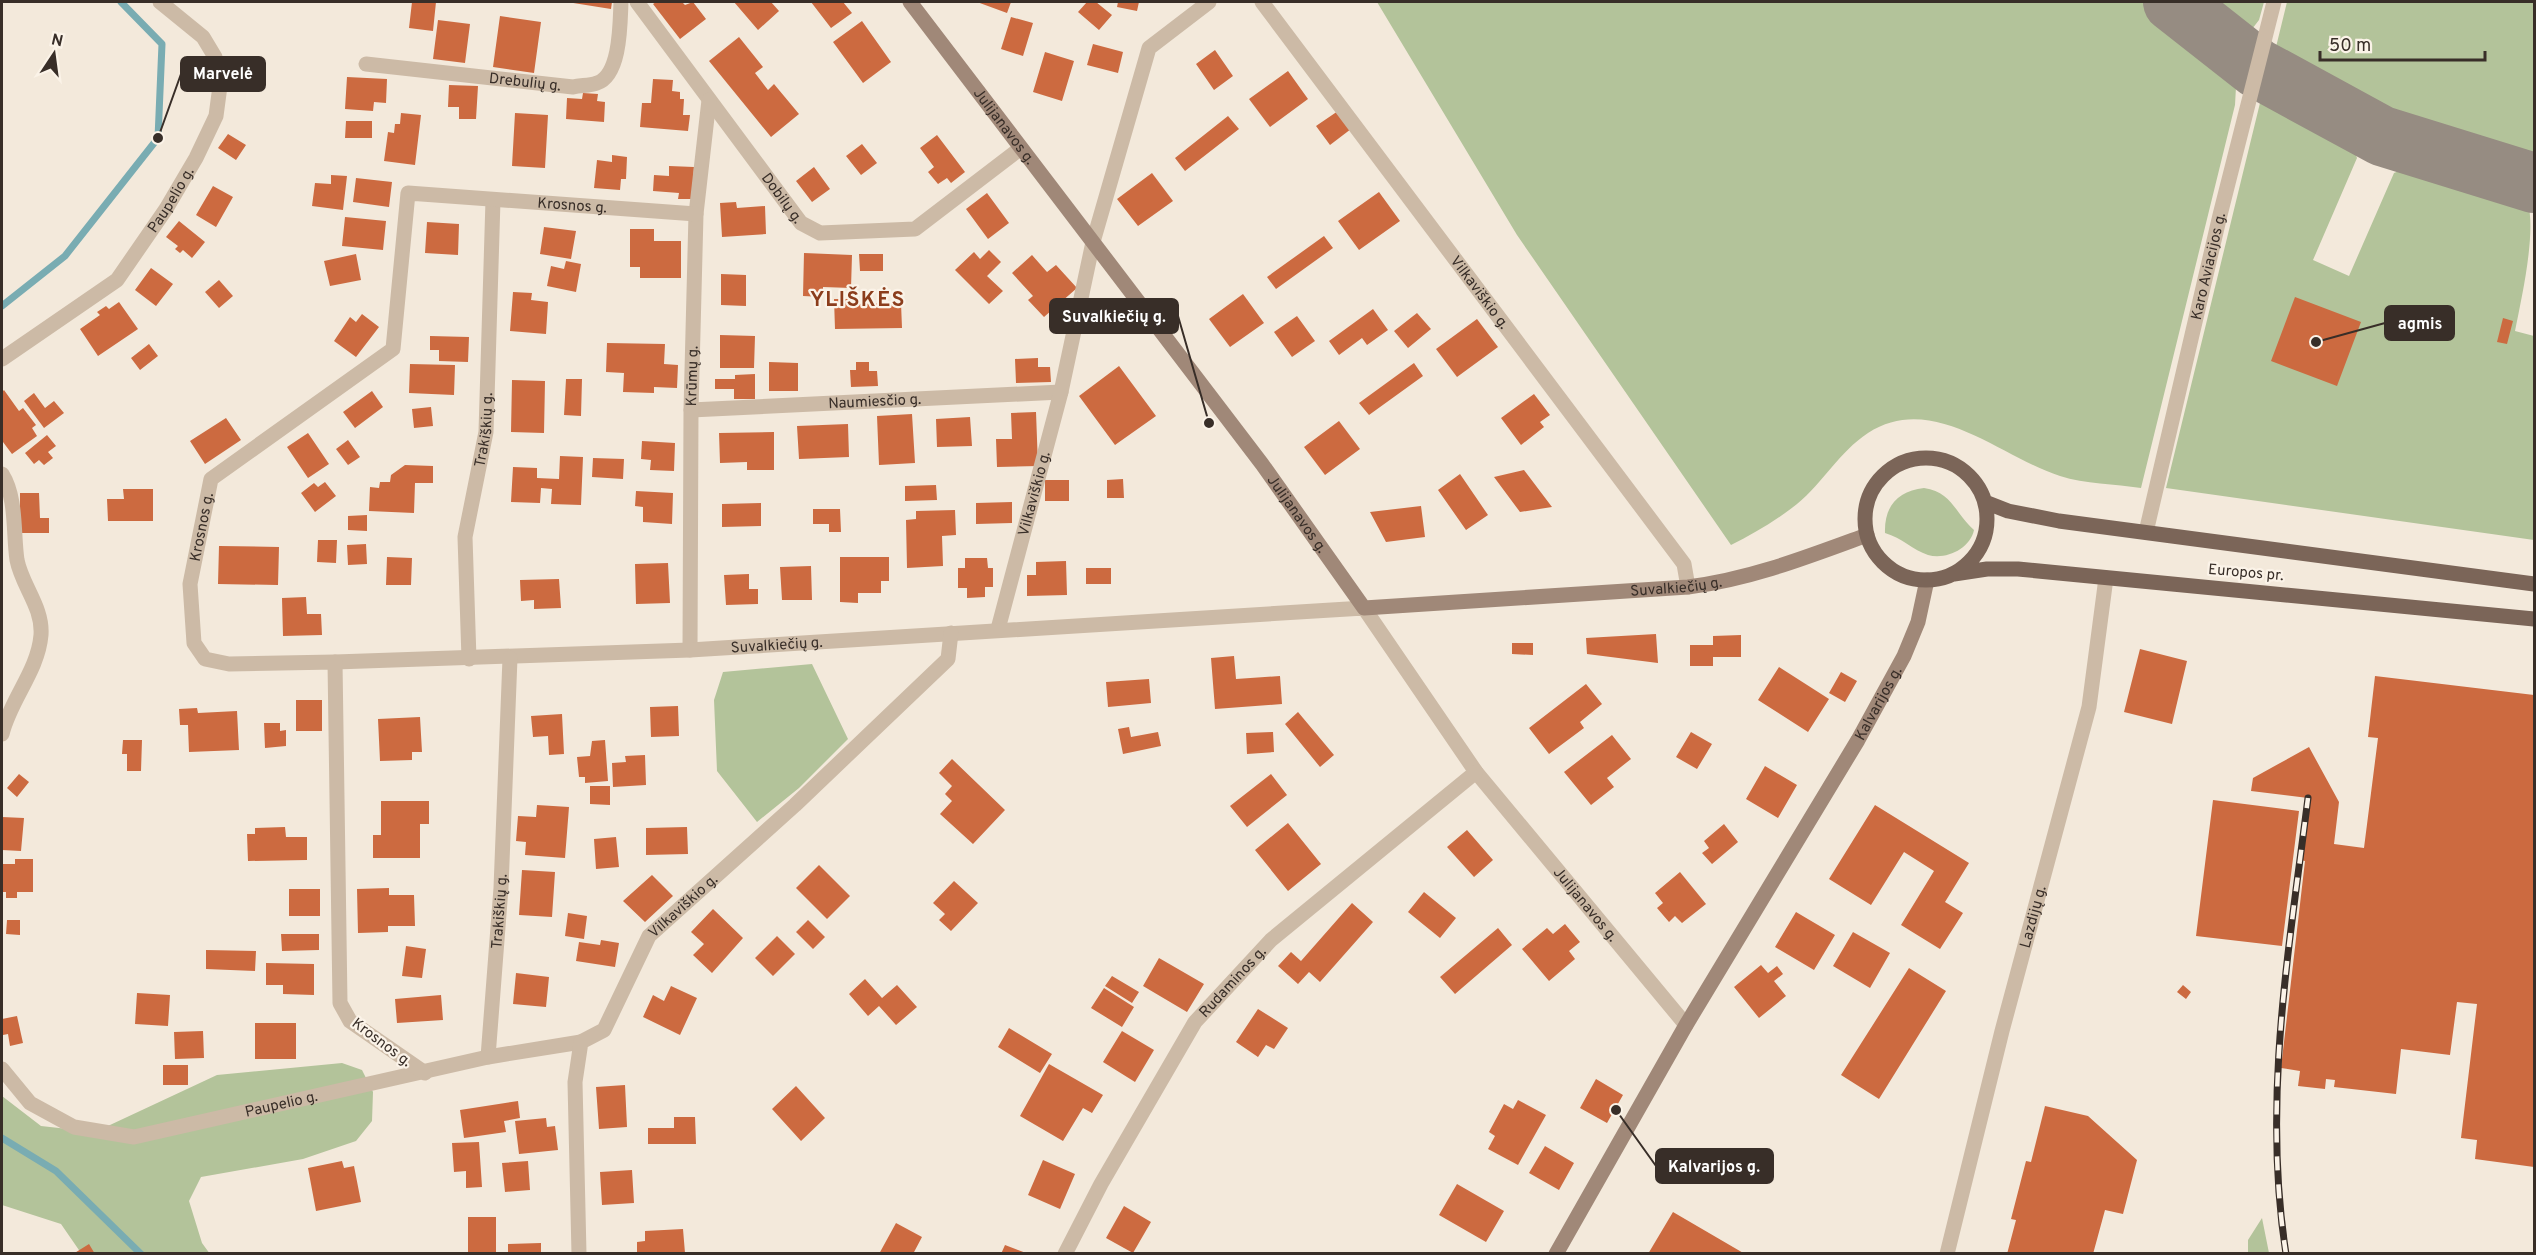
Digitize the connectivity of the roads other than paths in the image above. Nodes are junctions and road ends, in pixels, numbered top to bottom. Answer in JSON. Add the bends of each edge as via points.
{"nodes":[{"id":1,"x":160,"y":2,"type":"edge"},
{"id":2,"x":621,"y":2,"type":"edge"},
{"id":3,"x":637,"y":2,"type":"edge"},
{"id":4,"x":910,"y":2,"type":"edge"},
{"id":5,"x":1209,"y":2,"type":"edge"},
{"id":6,"x":1262,"y":2,"type":"edge"},
{"id":7,"x":2274,"y":2,"type":"edge"},
{"id":8,"x":366,"y":64,"type":"dead end"},
{"id":9,"x":709,"y":100,"type":"junction"},
{"id":10,"x":1021,"y":148,"type":"junction"},
{"id":11,"x":493,"y":200,"type":"junction"},
{"id":12,"x":696,"y":214,"type":"junction"},
{"id":13,"x":1092,"y":242,"type":"junction"},
{"id":14,"x":2,"y":359,"type":"edge"},
{"id":15,"x":1061,"y":392,"type":"junction"},
{"id":16,"x":691,"y":410,"type":"junction"},
{"id":17,"x":2,"y":474,"type":"edge"},
{"id":18,"x":1985,"y":502,"type":"junction"},
{"id":19,"x":2146,"y":532,"type":"junction"},
{"id":20,"x":1867,"y":535,"type":"junction"},
{"id":21,"x":1954,"y":574,"type":"junction"},
{"id":22,"x":2106,"y":578,"type":"junction"},
{"id":23,"x":1926,"y":580,"type":"junction"},
{"id":24,"x":2535,"y":584,"type":"edge"},
{"id":25,"x":1688,"y":587,"type":"junction"},
{"id":26,"x":1364,"y":608,"type":"junction"},
{"id":27,"x":2535,"y":619,"type":"edge"},
{"id":28,"x":998,"y":629,"type":"junction"},
{"id":29,"x":951,"y":633,"type":"junction"},
{"id":30,"x":690,"y":650,"type":"junction"},
{"id":31,"x":510,"y":658,"type":"junction"},
{"id":32,"x":469,"y":659,"type":"junction"},
{"id":33,"x":335,"y":662,"type":"junction"},
{"id":34,"x":2,"y":734,"type":"edge"},
{"id":35,"x":1476,"y":772,"type":"junction"},
{"id":36,"x":1686,"y":1025,"type":"junction"},
{"id":37,"x":581,"y":1042,"type":"junction"},
{"id":38,"x":489,"y":1057,"type":"junction"},
{"id":39,"x":2,"y":1069,"type":"edge"},
{"id":40,"x":424,"y":1073,"type":"junction"},
{"id":41,"x":579,"y":1254,"type":"edge"},
{"id":42,"x":1065,"y":1254,"type":"edge"},
{"id":43,"x":1556,"y":1254,"type":"edge"},
{"id":44,"x":1947,"y":1254,"type":"edge"}],
"edges":[{"from":1,"to":14,"type":"street","name":"Paupelio g.","via":[[203,37],[215,57],[220,86],[216,116],[166,209],[117,280]]},
{"from":2,"to":8,"type":"street","name":"Drebulių g.","via":[[618,46],[609,71],[599,83],[573,87]]},
{"from":3,"to":9,"type":"street","name":"Dobilų g."},
{"from":4,"to":10,"type":"main road","name":"Julijanavos g."},
{"from":5,"to":13,"type":"street","name":"Vilkaviškio g.","via":[[1149,48]]},
{"from":6,"to":25,"type":"street","name":"Vilkaviškio g.","via":[[1684,564]]},
{"from":7,"to":19,"type":"street","name":"Karo Aviacijos g."},
{"from":9,"to":10,"type":"street","name":"Dobilų g.","via":[[801,224],[820,233],[915,229]]},
{"from":9,"to":12,"type":"street","name":"Krūmų g."},
{"from":10,"to":13,"type":"main road","name":"Julijanavos g."},
{"from":11,"to":12,"type":"street","name":"Krosnos g."},
{"from":11,"to":32,"type":"street","name":"Trakiškių g.","via":[[486,432],[465,537]]},
{"from":11,"to":33,"type":"street","name":"Krosnos g.","via":[[408,193],[393,349],[211,479],[190,584],[194,644],[205,658],[230,664]]},
{"from":12,"to":16,"type":"street","name":"Krūmų g."},
{"from":13,"to":15,"type":"street","name":"Vilkaviškio g."},
{"from":13,"to":26,"type":"main road","name":"Julijanavos g.","via":[[1262,464]]},
{"from":15,"to":16,"type":"street","name":"Naumiesčio g."},
{"from":15,"to":28,"type":"street","name":"Vilkaviškio g."},
{"from":16,"to":30,"type":"street","name":"Krūmų g."},
{"from":17,"to":34,"type":"street","via":[[15,522],[18,562],[36,606],[41,635],[33,664]]},
{"from":18,"to":19,"type":"main road","name":"Europos pr.","via":[[2059,521]]},
{"from":18,"to":20,"type":"main road","via":[[1974,482],[1956,466],[1935,459],[1911,460],[1890,470],[1874,487],[1866,508]]},
{"from":18,"to":21,"type":"main road","via":[[1987,523],[1982,543],[1971,561]]},
{"from":19,"to":24,"type":"main road","name":"Europos pr."},
{"from":20,"to":23,"type":"main road","name":"Europos pr.","via":[[1875,553],[1889,568],[1907,577]]},
{"from":20,"to":25,"type":"main road","name":"Suvalkiečių g.","via":[[1779,568],[1729,582]]},
{"from":21,"to":22,"type":"main road","name":"Europos pr.","via":[[2018,569]]},
{"from":21,"to":23,"type":"main road","name":"Europos pr."},
{"from":22,"to":27,"type":"main road","name":"Europos pr."},
{"from":22,"to":44,"type":"street","name":"Lazdijų g.","via":[[2089,707]]},
{"from":23,"to":36,"type":"main road","name":"Kalvarijos g.","via":[[1918,622],[1904,656],[1858,740]]},
{"from":25,"to":26,"type":"main road","name":"Suvalkiečių g."},
{"from":26,"to":28,"type":"street","name":"Suvalkiečių g."},
{"from":26,"to":35,"type":"street","name":"Julijanavos g."},
{"from":28,"to":29,"type":"street","name":"Suvalkiečių g."},
{"from":29,"to":30,"type":"street","name":"Suvalkiečių g."},
{"from":29,"to":37,"type":"street","name":"Vilkaviškio g.","via":[[948,659],[795,805],[649,936],[604,1030]]},
{"from":30,"to":31,"type":"street","name":"Suvalkiečių g."},
{"from":31,"to":32,"type":"street","name":"Suvalkiečių g."},
{"from":31,"to":38,"type":"street","name":"Trakiškių g.","via":[[501,888]]},
{"from":32,"to":33,"type":"street","name":"Suvalkiečių g."},
{"from":33,"to":40,"type":"street","name":"Krosnos g.","via":[[340,1003],[350,1021]]},
{"from":35,"to":36,"type":"street","name":"Julijanavos g."},
{"from":35,"to":42,"type":"street","name":"Rudaminos g.","via":[[1271,940],[1195,1022]]},
{"from":36,"to":43,"type":"main road","name":"Kalvarijos g."},
{"from":37,"to":38,"type":"street","name":"Paupelio g."},
{"from":37,"to":41,"type":"street","via":[[575,1082]]},
{"from":38,"to":40,"type":"street","name":"Paupelio g."},
{"from":39,"to":40,"type":"street","name":"Paupelio g.","via":[[30,1103],[74,1127],[134,1137]]}]}
